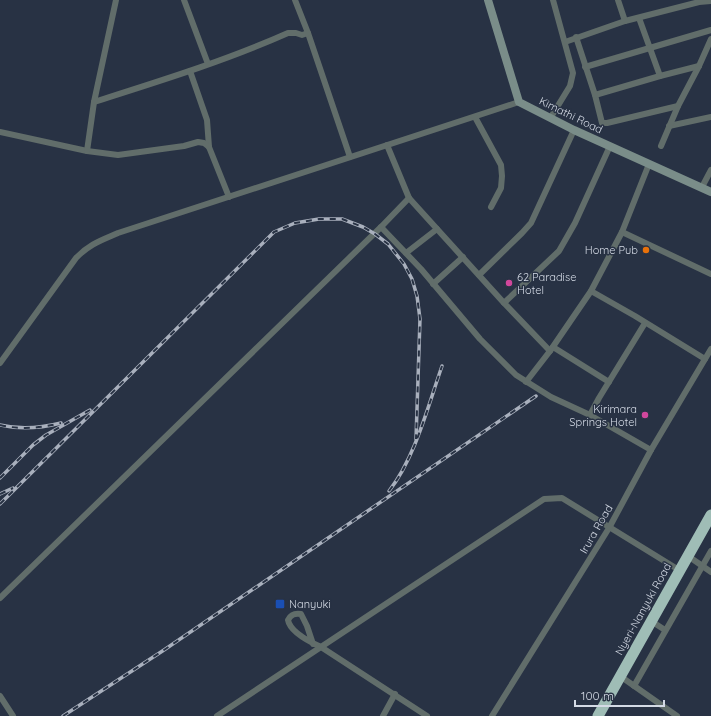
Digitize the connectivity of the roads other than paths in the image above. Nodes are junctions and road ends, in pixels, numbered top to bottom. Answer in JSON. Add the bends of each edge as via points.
{"nodes":[{"id":1,"x":116,"y":0,"type":"edge"},
{"id":2,"x":184,"y":0,"type":"edge"},
{"id":3,"x":294,"y":0,"type":"edge"},
{"id":4,"x":488,"y":0,"type":"edge"},
{"id":5,"x":553,"y":0,"type":"edge"},
{"id":6,"x":618,"y":0,"type":"edge"},
{"id":7,"x":711,"y":1,"type":"edge"},
{"id":8,"x":640,"y":18,"type":"junction"},
{"id":9,"x":625,"y":21,"type":"junction"},
{"id":10,"x":711,"y":30,"type":"edge"},
{"id":11,"x":308,"y":33,"type":"junction"},
{"id":12,"x":576,"y":38,"type":"junction"},
{"id":13,"x":711,"y":39,"type":"edge"},
{"id":14,"x":565,"y":42,"type":"junction"},
{"id":15,"x":650,"y":48,"type":"junction"},
{"id":16,"x":208,"y":64,"type":"junction"},
{"id":17,"x":699,"y":66,"type":"junction"},
{"id":18,"x":585,"y":67,"type":"junction"},
{"id":19,"x":190,"y":71,"type":"junction"},
{"id":20,"x":660,"y":76,"type":"junction"},
{"id":21,"x":595,"y":95,"type":"junction"},
{"id":22,"x":94,"y":102,"type":"junction"},
{"id":23,"x":519,"y":102,"type":"junction"},
{"id":24,"x":678,"y":106,"type":"junction"},
{"id":25,"x":475,"y":117,"type":"junction"},
{"id":26,"x":551,"y":117,"type":"junction"},
{"id":27,"x":711,"y":117,"type":"edge"},
{"id":28,"x":669,"y":126,"type":"junction"},
{"id":29,"x":574,"y":130,"type":"junction"},
{"id":30,"x":0,"y":132,"type":"edge"},
{"id":31,"x":387,"y":145,"type":"junction"},
{"id":32,"x":209,"y":146,"type":"junction"},
{"id":33,"x":610,"y":146,"type":"junction"},
{"id":34,"x":661,"y":146,"type":"dead end"},
{"id":35,"x":87,"y":151,"type":"junction"},
{"id":36,"x":350,"y":157,"type":"junction"},
{"id":37,"x":649,"y":164,"type":"junction"},
{"id":38,"x":711,"y":170,"type":"edge"},
{"id":39,"x":702,"y":187,"type":"junction"},
{"id":40,"x":711,"y":192,"type":"edge"},
{"id":41,"x":229,"y":197,"type":"junction"},
{"id":42,"x":409,"y":198,"type":"junction"},
{"id":43,"x":491,"y":207,"type":"dead end"},
{"id":44,"x":381,"y":227,"type":"junction"},
{"id":45,"x":437,"y":229,"type":"junction"},
{"id":46,"x":622,"y":232,"type":"junction"},
{"id":47,"x":406,"y":253,"type":"junction"},
{"id":48,"x":463,"y":257,"type":"junction"},
{"id":49,"x":711,"y":274,"type":"edge"},
{"id":50,"x":479,"y":275,"type":"junction"},
{"id":51,"x":433,"y":284,"type":"junction"},
{"id":52,"x":591,"y":291,"type":"junction"},
{"id":53,"x":504,"y":303,"type":"junction"},
{"id":54,"x":645,"y":323,"type":"junction"},
{"id":55,"x":552,"y":349,"type":"junction"},
{"id":56,"x":711,"y":349,"type":"edge"},
{"id":57,"x":705,"y":360,"type":"junction"},
{"id":58,"x":0,"y":363,"type":"edge"},
{"id":59,"x":526,"y":382,"type":"junction"},
{"id":60,"x":609,"y":382,"type":"junction"},
{"id":61,"x":590,"y":415,"type":"junction"},
{"id":62,"x":651,"y":450,"type":"junction"},
{"id":63,"x":711,"y":515,"type":"edge"},
{"id":64,"x":609,"y":528,"type":"junction"},
{"id":65,"x":711,"y":551,"type":"edge"},
{"id":66,"x":688,"y":556,"type":"junction"},
{"id":67,"x":702,"y":566,"type":"junction"},
{"id":68,"x":679,"y":570,"type":"junction"},
{"id":69,"x":711,"y":572,"type":"edge"},
{"id":70,"x":0,"y":598,"type":"edge"},
{"id":71,"x":651,"y":621,"type":"junction"},
{"id":72,"x":666,"y":630,"type":"junction"},
{"id":73,"x":313,"y":644,"type":"junction"},
{"id":74,"x":321,"y":647,"type":"junction"},
{"id":75,"x":620,"y":676,"type":"junction"},
{"id":76,"x":634,"y":686,"type":"junction"},
{"id":77,"x":395,"y":694,"type":"junction"},
{"id":78,"x":0,"y":696,"type":"edge"},
{"id":79,"x":13,"y":716,"type":"edge"},
{"id":80,"x":217,"y":716,"type":"edge"},
{"id":81,"x":383,"y":716,"type":"edge"},
{"id":82,"x":427,"y":716,"type":"edge"},
{"id":83,"x":492,"y":716,"type":"edge"},
{"id":84,"x":598,"y":716,"type":"edge"},
{"id":85,"x":677,"y":716,"type":"edge"}],
"edges":[{"from":1,"to":22,"type":"street"},
{"from":2,"to":16,"type":"street"},
{"from":3,"to":11,"type":"street"},
{"from":4,"to":23,"type":"street"},
{"from":5,"to":14,"type":"street"},
{"from":6,"to":9,"type":"street"},
{"from":7,"to":8,"type":"street"},
{"from":8,"to":9,"type":"street"},
{"from":8,"to":15,"type":"street"},
{"from":9,"to":12,"type":"street"},
{"from":10,"to":15,"type":"street"},
{"from":11,"to":16,"type":"street","via":[[302,35],[288,32]]},
{"from":11,"to":36,"type":"street"},
{"from":12,"to":14,"type":"street"},
{"from":12,"to":18,"type":"street"},
{"from":13,"to":17,"type":"street"},
{"from":14,"to":26,"type":"street","via":[[572,67],[572,78],[570,86]]},
{"from":15,"to":18,"type":"street"},
{"from":15,"to":20,"type":"street"},
{"from":16,"to":19,"type":"street"},
{"from":17,"to":20,"type":"street"},
{"from":17,"to":24,"type":"street"},
{"from":18,"to":21,"type":"street"},
{"from":19,"to":22,"type":"street"},
{"from":19,"to":32,"type":"street","via":[[207,120]]},
{"from":20,"to":21,"type":"street"},
{"from":21,"to":24,"type":"street","via":[[603,124]]},
{"from":22,"to":35,"type":"street"},
{"from":23,"to":25,"type":"street"},
{"from":23,"to":26,"type":"street","name":"Kimathi Road"},
{"from":24,"to":28,"type":"street"},
{"from":25,"to":31,"type":"street"},
{"from":25,"to":43,"type":"street","via":[[501,165],[501,188]]},
{"from":26,"to":29,"type":"street","name":"Kimathi Road"},
{"from":27,"to":28,"type":"street"},
{"from":28,"to":34,"type":"street"},
{"from":29,"to":33,"type":"street","name":"Kimathi Road"},
{"from":29,"to":50,"type":"street","via":[[530,223]]},
{"from":30,"to":35,"type":"street"},
{"from":31,"to":36,"type":"street"},
{"from":31,"to":42,"type":"street"},
{"from":32,"to":35,"type":"street","via":[[204,142],[198,142],[123,155]]},
{"from":32,"to":41,"type":"street"},
{"from":33,"to":37,"type":"street","name":"Kimathi Road"},
{"from":33,"to":53,"type":"street","via":[[559,252]]},
{"from":36,"to":41,"type":"street"},
{"from":37,"to":39,"type":"street","name":"Kimathi Road"},
{"from":37,"to":46,"type":"street"},
{"from":38,"to":39,"type":"street"},
{"from":39,"to":40,"type":"street","name":"Kimathi Road"},
{"from":41,"to":58,"type":"street","via":[[118,233],[88,246],[76,258]]},
{"from":42,"to":44,"type":"street"},
{"from":42,"to":45,"type":"street"},
{"from":44,"to":47,"type":"street"},
{"from":44,"to":70,"type":"street"},
{"from":45,"to":47,"type":"street"},
{"from":45,"to":48,"type":"street"},
{"from":46,"to":49,"type":"street"},
{"from":46,"to":52,"type":"street"},
{"from":47,"to":51,"type":"street"},
{"from":48,"to":50,"type":"street"},
{"from":48,"to":51,"type":"street"},
{"from":50,"to":53,"type":"street"},
{"from":51,"to":59,"type":"street","via":[[480,339]]},
{"from":52,"to":54,"type":"street"},
{"from":52,"to":55,"type":"street"},
{"from":53,"to":55,"type":"street"},
{"from":54,"to":57,"type":"street"},
{"from":54,"to":60,"type":"street"},
{"from":55,"to":59,"type":"street"},
{"from":55,"to":60,"type":"street"},
{"from":56,"to":57,"type":"street","name":"Irura Road"},
{"from":57,"to":62,"type":"street","name":"Irura Road"},
{"from":59,"to":61,"type":"street"},
{"from":60,"to":61,"type":"street"},
{"from":61,"to":62,"type":"street"},
{"from":62,"to":64,"type":"street","name":"Irura Road"},
{"from":63,"to":66,"type":"highway","name":"Nyeri-Nanyuki Road"},
{"from":64,"to":68,"type":"street"},
{"from":64,"to":74,"type":"street","via":[[562,498],[544,499]]},
{"from":64,"to":83,"type":"street","name":"Irura Road"},
{"from":65,"to":67,"type":"street"},
{"from":66,"to":67,"type":"street"},
{"from":66,"to":68,"type":"highway","name":"Nyeri-Nanyuki Road"},
{"from":67,"to":69,"type":"street"},
{"from":67,"to":72,"type":"street"},
{"from":68,"to":71,"type":"highway","name":"Nyeri-Nanyuki Road"},
{"from":71,"to":72,"type":"street"},
{"from":71,"to":75,"type":"highway","name":"Nyeri-Nanyuki Road"},
{"from":72,"to":76,"type":"street"},
{"from":73,"to":73,"type":"street","via":[[289,625],[288,620],[291,616],[301,614]]},
{"from":73,"to":74,"type":"street"},
{"from":74,"to":77,"type":"street"},
{"from":74,"to":80,"type":"street"},
{"from":75,"to":76,"type":"street"},
{"from":75,"to":84,"type":"highway","name":"Nyeri-Nanyuki Road"},
{"from":76,"to":85,"type":"street"},
{"from":77,"to":81,"type":"street"},
{"from":77,"to":82,"type":"street"},
{"from":78,"to":79,"type":"street"}]}
